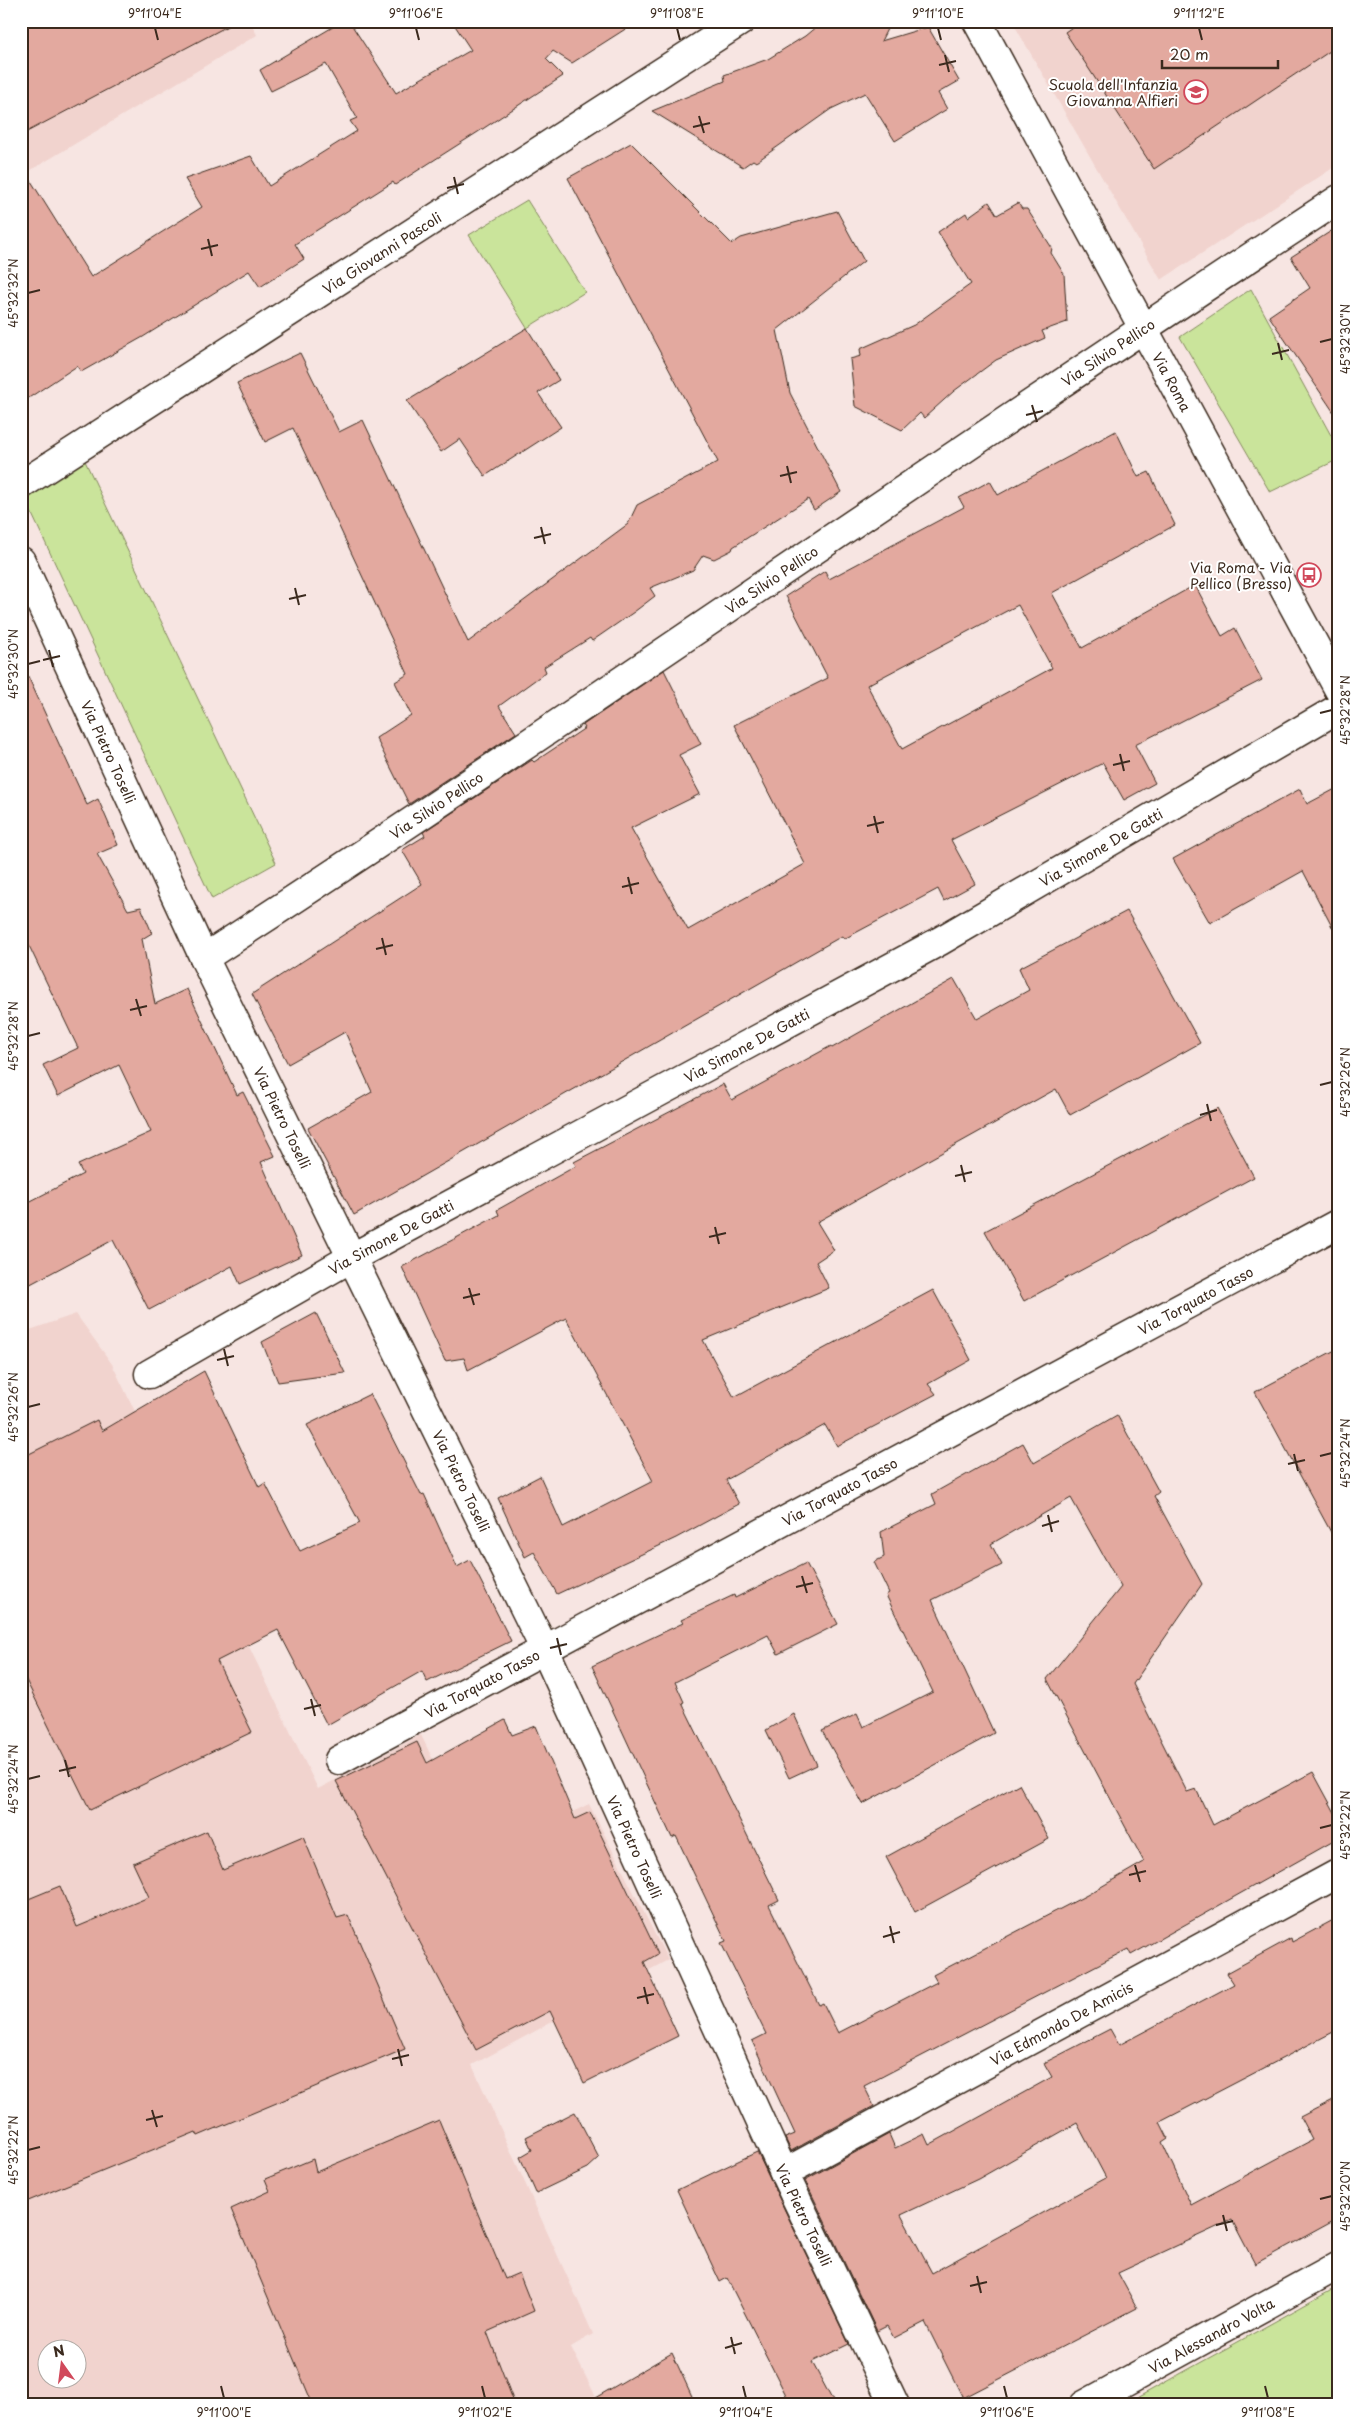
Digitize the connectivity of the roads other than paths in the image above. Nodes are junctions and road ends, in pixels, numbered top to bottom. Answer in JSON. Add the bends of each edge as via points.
{"nodes":[{"id":1,"x":741,"y":21,"type":"edge"},
{"id":2,"x":977,"y":21,"type":"edge"},
{"id":3,"x":1339,"y":199,"type":"edge"},
{"id":4,"x":1142,"y":328,"type":"junction"},
{"id":5,"x":21,"y":485,"type":"edge"},
{"id":6,"x":21,"y":561,"type":"edge"},
{"id":7,"x":1339,"y":690,"type":"edge"},
{"id":8,"x":1339,"y":708,"type":"edge"},
{"id":9,"x":204,"y":958,"type":"junction"},
{"id":10,"x":1339,"y":1223,"type":"edge"},
{"id":11,"x":352,"y":1258,"type":"junction"},
{"id":12,"x":149,"y":1374,"type":"dead end"},
{"id":13,"x":545,"y":1650,"type":"junction"},
{"id":14,"x":339,"y":1760,"type":"dead end"},
{"id":15,"x":1339,"y":1873,"type":"edge"},
{"id":16,"x":784,"y":2173,"type":"junction"},
{"id":17,"x":1339,"y":2265,"type":"edge"},
{"id":18,"x":895,"y":2405,"type":"edge"},
{"id":19,"x":1084,"y":2405,"type":"edge"}],
"edges":[{"from":1,"to":5,"type":"street","name":"Via Giovanni Pascoli"},
{"from":2,"to":4,"type":"street","name":"Via Roma"},
{"from":3,"to":4,"type":"street","name":"Via Silvio Pellico"},
{"from":4,"to":7,"type":"street","name":"Via Roma"},
{"from":4,"to":9,"type":"street","name":"Via Silvio Pellico"},
{"from":6,"to":9,"type":"street","name":"Via Pietro Toselli"},
{"from":8,"to":11,"type":"street","name":"Via Simone De Gatti","via":[[940,941]]},
{"from":9,"to":11,"type":"street","name":"Via Pietro Toselli"},
{"from":10,"to":13,"type":"street","name":"Via Torquato Tasso"},
{"from":11,"to":12,"type":"street","name":"Via Simone De Gatti"},
{"from":11,"to":13,"type":"street","name":"Via Pietro Toselli"},
{"from":13,"to":14,"type":"street","name":"Via Torquato Tasso"},
{"from":13,"to":16,"type":"street","name":"Via Pietro Toselli"},
{"from":15,"to":16,"type":"street","name":"Via Edmondo De Amicis"},
{"from":16,"to":18,"type":"street","name":"Via Pietro Toselli"},
{"from":17,"to":19,"type":"street","name":"Via Alessandro Volta"}]}
